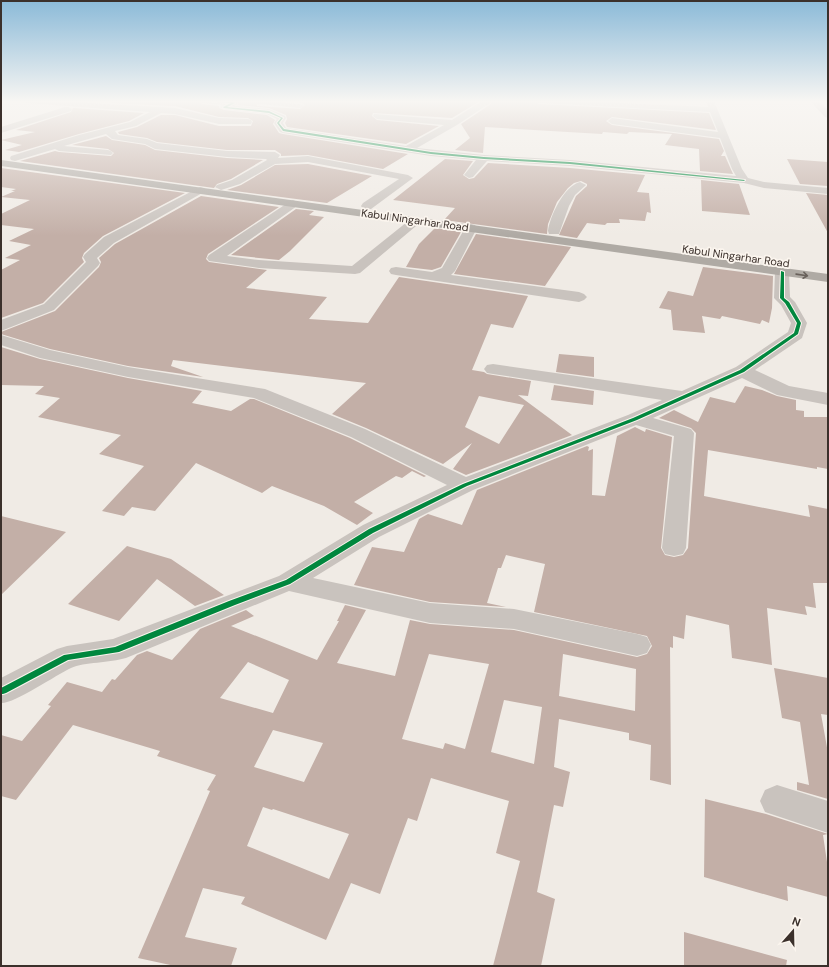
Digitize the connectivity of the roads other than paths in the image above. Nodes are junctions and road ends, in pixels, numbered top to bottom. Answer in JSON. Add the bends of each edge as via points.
{"nodes":[{"id":1,"x":52,"y":146,"type":"edge"},
{"id":2,"x":156,"y":146,"type":"edge"},
{"id":3,"x":392,"y":146,"type":"edge"},
{"id":4,"x":413,"y":146,"type":"edge"},
{"id":5,"x":728,"y":146,"type":"edge"},
{"id":6,"x":49,"y":147,"type":"junction"},
{"id":7,"x":408,"y":149,"type":"junction"},
{"id":8,"x":282,"y":151,"type":"dead end"},
{"id":9,"x":108,"y":153,"type":"dead end"},
{"id":10,"x":1,"y":156,"type":"edge"},
{"id":11,"x":15,"y":158,"type":"junction"},
{"id":12,"x":273,"y":158,"type":"junction"},
{"id":13,"x":484,"y":158,"type":"junction"},
{"id":14,"x":1,"y":163,"type":"edge"},
{"id":15,"x":469,"y":175,"type":"dead end"},
{"id":16,"x":744,"y":180,"type":"junction"},
{"id":17,"x":580,"y":185,"type":"dead end"},
{"id":18,"x":221,"y":187,"type":"junction"},
{"id":19,"x":200,"y":190,"type":"junction"},
{"id":20,"x":828,"y":191,"type":"edge"},
{"id":21,"x":293,"y":204,"type":"junction"},
{"id":22,"x":367,"y":206,"type":"junction"},
{"id":23,"x":416,"y":221,"type":"junction"},
{"id":24,"x":471,"y":228,"type":"junction"},
{"id":25,"x":554,"y":231,"type":"junction"},
{"id":26,"x":828,"y":269,"type":"edge"},
{"id":27,"x":396,"y":271,"type":"dead end"},
{"id":28,"x":782,"y":272,"type":"junction"},
{"id":29,"x":433,"y":276,"type":"junction"},
{"id":30,"x":828,"y":278,"type":"edge"},
{"id":31,"x":579,"y":297,"type":"dead end"},
{"id":32,"x":1,"y":326,"type":"edge"},
{"id":33,"x":1,"y":340,"type":"edge"},
{"id":34,"x":493,"y":369,"type":"dead end"},
{"id":35,"x":742,"y":371,"type":"junction"},
{"id":36,"x":683,"y":397,"type":"junction"},
{"id":37,"x":828,"y":398,"type":"edge"},
{"id":38,"x":635,"y":419,"type":"junction"},
{"id":39,"x":465,"y":485,"type":"junction"},
{"id":40,"x":674,"y":548,"type":"dead end"},
{"id":41,"x":288,"y":582,"type":"junction"},
{"id":42,"x":637,"y":644,"type":"dead end"},
{"id":43,"x":3,"y":691,"type":"dead end"},
{"id":44,"x":777,"y":801,"type":"dead end"},
{"id":45,"x":828,"y":817,"type":"edge"}],
"edges":[{"from":1,"to":6,"type":"street"},
{"from":2,"to":12,"type":"street"},
{"from":3,"to":7,"type":"street"},
{"from":4,"to":7,"type":"street"},
{"from":5,"to":16,"type":"street"},
{"from":6,"to":9,"type":"street"},
{"from":6,"to":11,"type":"street"},
{"from":7,"to":13,"type":"street"},
{"from":8,"to":12,"type":"street"},
{"from":10,"to":11,"type":"highway","name":"Kabul Ningarhar Road"},
{"from":11,"to":18,"type":"highway","name":"Kabul Ningarhar Road"},
{"from":12,"to":18,"type":"street","via":[[236,182]]},
{"from":12,"to":22,"type":"street","via":[[308,159],[408,178]]},
{"from":13,"to":15,"type":"street"},
{"from":13,"to":16,"type":"street","via":[[570,163]]},
{"from":14,"to":19,"type":"highway","name":"Kabul Ningarhar Road"},
{"from":16,"to":20,"type":"street","via":[[764,185]]},
{"from":17,"to":25,"type":"street","via":[[566,201],[554,224]]},
{"from":18,"to":22,"type":"highway","name":"Kabul Ningarhar Road"},
{"from":19,"to":21,"type":"highway","name":"Kabul Ningarhar Road"},
{"from":19,"to":32,"type":"street","via":[[109,240],[90,257],[93,263],[49,307]]},
{"from":21,"to":23,"type":"highway","name":"Kabul Ningarhar Road"},
{"from":21,"to":23,"type":"street","via":[[214,258],[259,264],[354,270]]},
{"from":22,"to":25,"type":"highway","name":"Kabul Ningarhar Road"},
{"from":23,"to":24,"type":"highway","name":"Kabul Ningarhar Road"},
{"from":24,"to":28,"type":"highway","name":"Kabul Ningarhar Road"},
{"from":24,"to":29,"type":"street","via":[[448,271]]},
{"from":25,"to":26,"type":"highway","name":"Kabul Ningarhar Road"},
{"from":27,"to":29,"type":"street"},
{"from":28,"to":30,"type":"highway","name":"Kabul Ningarhar Road","one_way":true},
{"from":28,"to":35,"type":"street","via":[[782,298],[788,302],[799,323],[796,334]]},
{"from":29,"to":31,"type":"street"},
{"from":33,"to":39,"type":"street","via":[[46,354],[128,372],[258,393],[358,433]]},
{"from":34,"to":36,"type":"street"},
{"from":35,"to":36,"type":"street"},
{"from":35,"to":37,"type":"street","via":[[784,391]]},
{"from":36,"to":38,"type":"street"},
{"from":38,"to":39,"type":"street"},
{"from":38,"to":40,"type":"street","via":[[684,433]]},
{"from":39,"to":41,"type":"street","via":[[371,531]]},
{"from":41,"to":42,"type":"street","via":[[430,613],[514,619]]},
{"from":41,"to":43,"type":"street","via":[[116,650],[67,657]]},
{"from":44,"to":45,"type":"street"}]}
